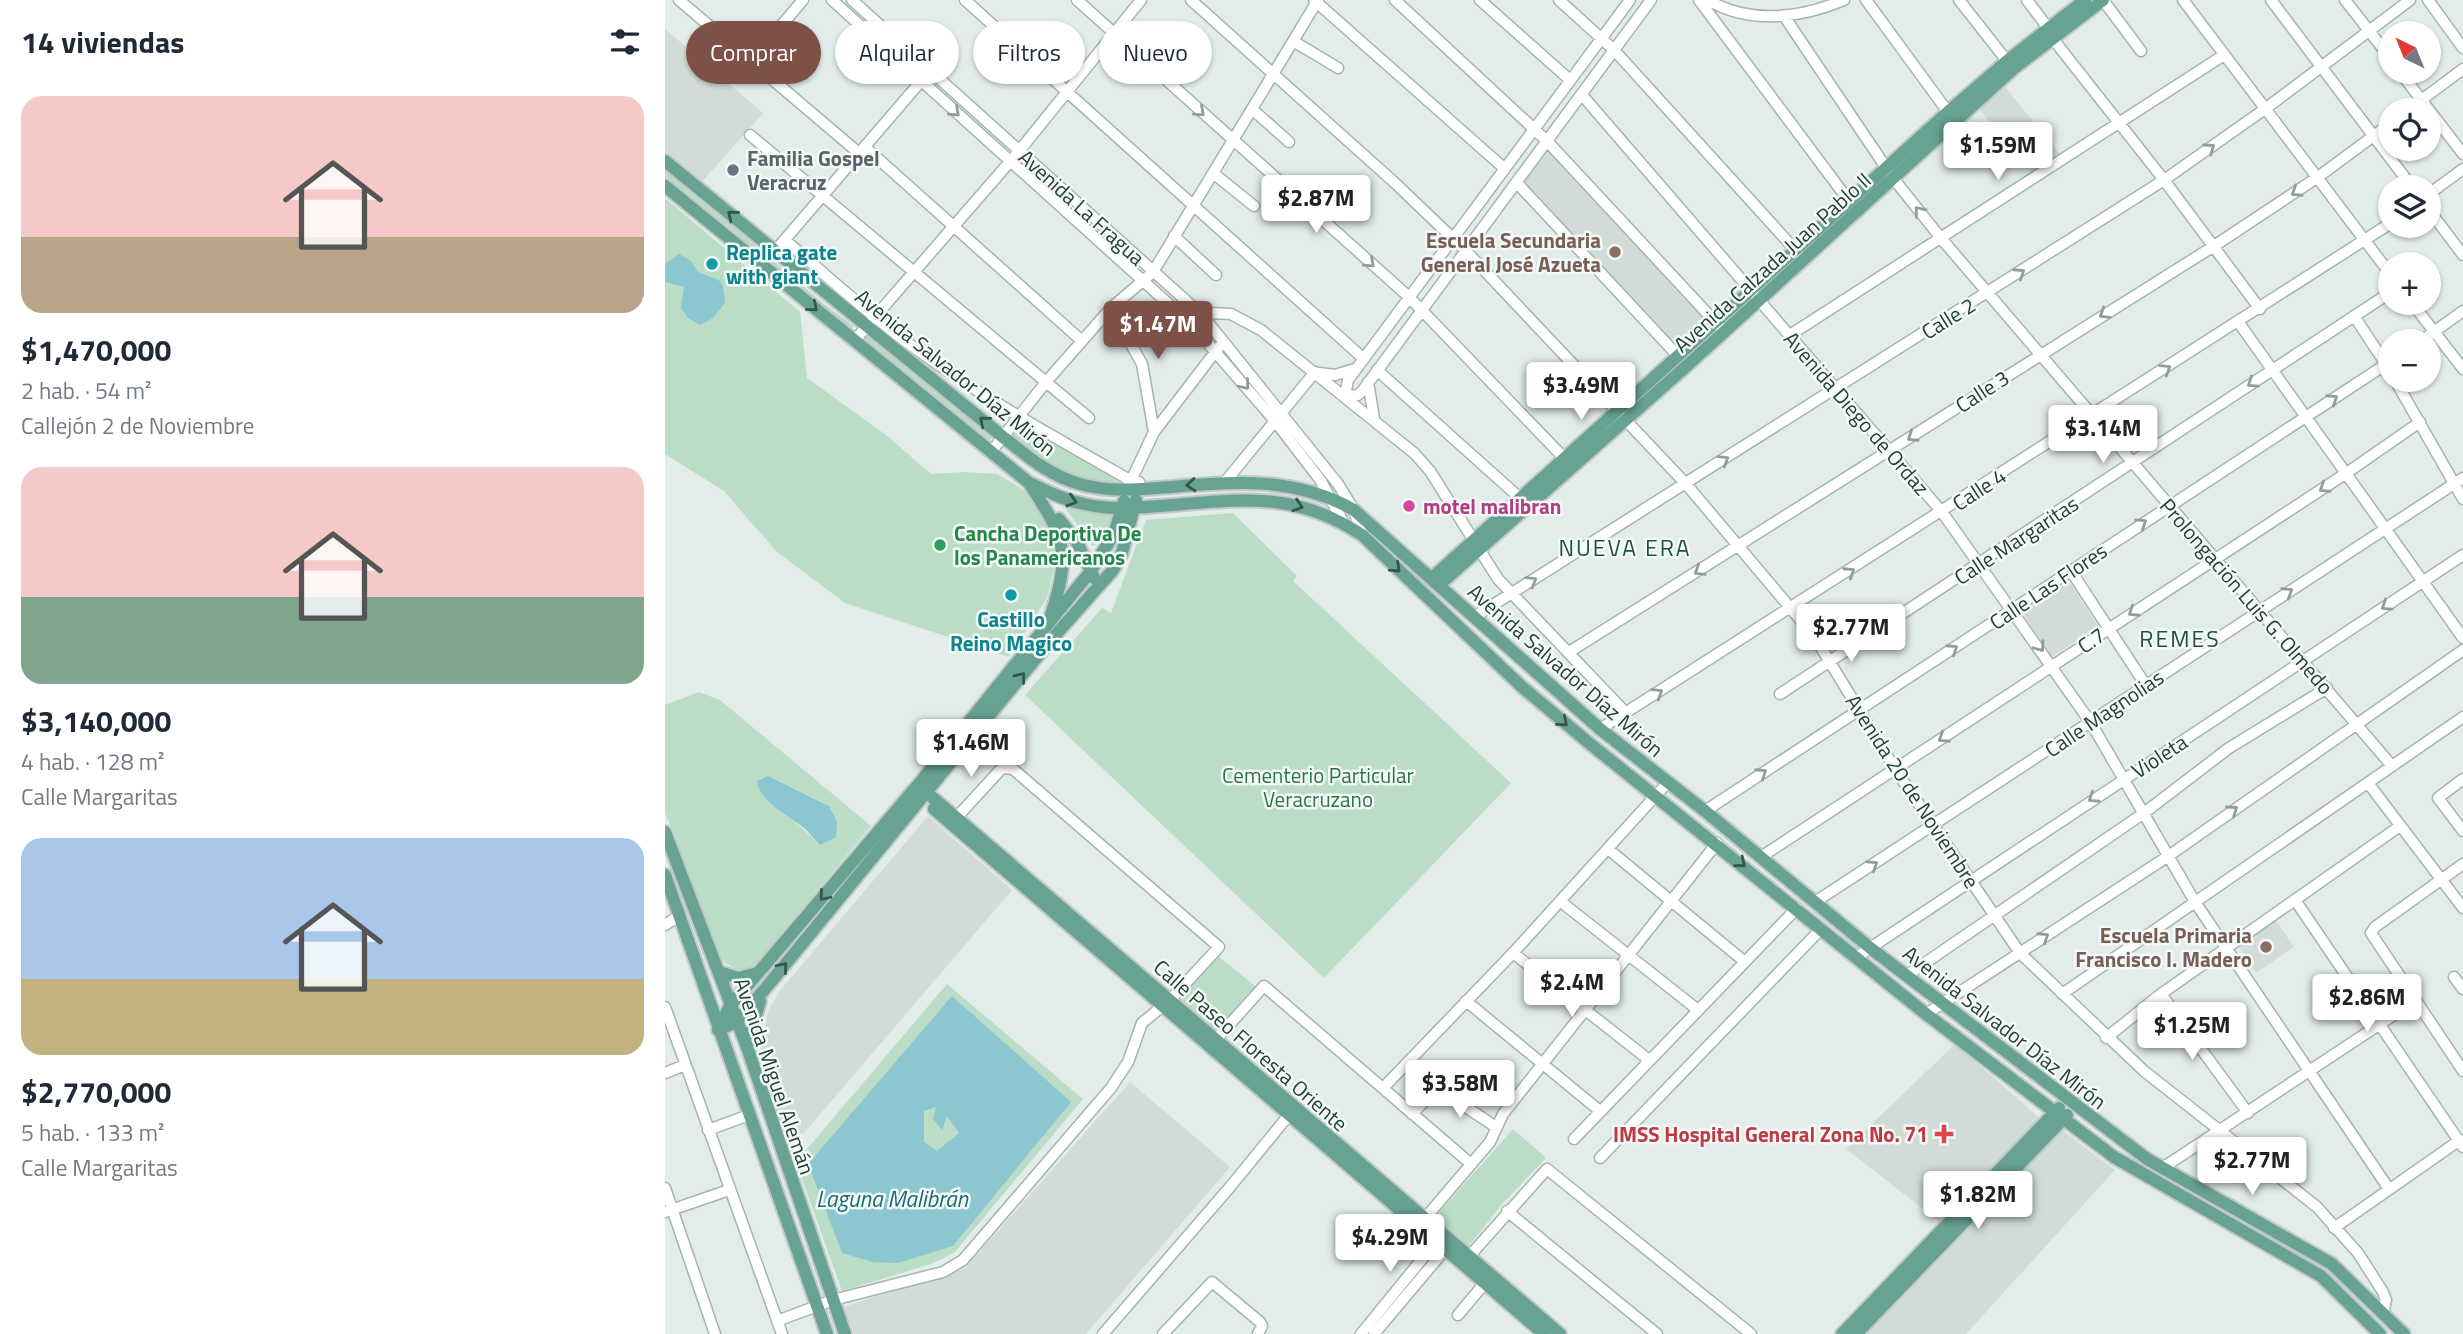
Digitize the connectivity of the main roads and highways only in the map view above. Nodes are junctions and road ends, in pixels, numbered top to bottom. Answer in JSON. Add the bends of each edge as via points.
{"nodes":[{"id":1,"x":2085,"y":0,"type":"edge"},
{"id":2,"x":2103,"y":0,"type":"edge"},
{"id":3,"x":2050,"y":34,"type":"junction"},
{"id":4,"x":665,"y":160,"type":"edge"},
{"id":5,"x":1889,"y":173,"type":"junction"},
{"id":6,"x":665,"y":186,"type":"edge"},
{"id":7,"x":1800,"y":255,"type":"junction"},
{"id":8,"x":1720,"y":326,"type":"junction"},
{"id":9,"x":1622,"y":415,"type":"junction"},
{"id":10,"x":1028,"y":482,"type":"junction"},
{"id":11,"x":1134,"y":483,"type":"junction"},
{"id":12,"x":1039,"y":499,"type":"junction"},
{"id":13,"x":1128,"y":508,"type":"junction"},
{"id":14,"x":1476,"y":546,"type":"junction"},
{"id":15,"x":1090,"y":572,"type":"junction"},
{"id":16,"x":1436,"y":582,"type":"junction"},
{"id":17,"x":1100,"y":585,"type":"junction"},
{"id":18,"x":1049,"y":622,"type":"junction"},
{"id":19,"x":1529,"y":692,"type":"junction"},
{"id":20,"x":1564,"y":697,"type":"junction"},
{"id":21,"x":920,"y":791,"type":"junction"},
{"id":22,"x":665,"y":832,"type":"edge"},
{"id":23,"x":885,"y":833,"type":"junction"},
{"id":24,"x":849,"y":865,"type":"junction"},
{"id":25,"x":860,"y":874,"type":"junction"},
{"id":26,"x":665,"y":875,"type":"edge"},
{"id":27,"x":719,"y":972,"type":"junction"},
{"id":28,"x":758,"y":973,"type":"junction"},
{"id":29,"x":765,"y":989,"type":"junction"},
{"id":30,"x":1166,"y":1003,"type":"junction"},
{"id":31,"x":730,"y":1006,"type":"junction"},
{"id":32,"x":736,"y":1022,"type":"junction"},
{"id":33,"x":718,"y":1030,"type":"junction"},
{"id":34,"x":747,"y":1047,"type":"junction"},
{"id":35,"x":2071,"y":1103,"type":"junction"},
{"id":36,"x":2058,"y":1117,"type":"junction"},
{"id":37,"x":1958,"y":1220,"type":"junction"},
{"id":38,"x":1465,"y":1261,"type":"junction"},
{"id":39,"x":827,"y":1334,"type":"edge"},
{"id":40,"x":845,"y":1334,"type":"edge"},
{"id":41,"x":1544,"y":1334,"type":"edge"},
{"id":42,"x":1560,"y":1334,"type":"edge"},
{"id":43,"x":1842,"y":1334,"type":"edge"},
{"id":44,"x":1856,"y":1334,"type":"edge"},
{"id":45,"x":2380,"y":1334,"type":"edge"},
{"id":46,"x":2404,"y":1334,"type":"edge"}],
"edges":[{"from":1,"to":3,"type":"main road","name":"Avenida Calzada Juan Pablo II"},
{"from":2,"to":3,"type":"main road","name":"Avenida Calzada Juan Pablo II"},
{"from":3,"to":5,"type":"main road","name":"Avenida Calzada Juan Pablo II"},
{"from":3,"to":5,"type":"main road","name":"Avenida Calzada Juan Pablo II","via":[[2007,61],[1948,112]]},
{"from":11,"to":4,"type":"main road","name":"Avenida Salvador Díaz Mirón","one_way":true,"via":[[1100,489],[1062,478],[1003,437],[871,321],[775,251]]},
{"from":5,"to":7,"type":"main road","name":"Avenida Calzada Juan Pablo II"},
{"from":5,"to":7,"type":"main road","name":"Avenida Calzada Juan Pablo II","via":[[1849,201]]},
{"from":6,"to":10,"type":"main road","name":"Avenida Salvador Díaz Mirón","one_way":true},
{"from":7,"to":8,"type":"main road","name":"Avenida Calzada Juan Pablo II"},
{"from":8,"to":9,"type":"main road","name":"Avenida Calzada Juan Pablo II"},
{"from":8,"to":9,"type":"main road","name":"Avenida Calzada Juan Pablo II","via":[[1678,356]]},
{"from":9,"to":14,"type":"main road","name":"Avenida Calzada Juan Pablo II"},
{"from":9,"to":14,"type":"main road","name":"Avenida Calzada Juan Pablo II","via":[[1565,459]]},
{"from":10,"to":12,"type":"main road"},
{"from":10,"to":13,"type":"main road","name":"Avenida Salvador Díaz Mirón","one_way":true,"via":[[1086,505]]},
{"from":11,"to":13,"type":"main road"},
{"from":16,"to":11,"type":"main road","name":"Avenida Salvador Díaz Mirón","one_way":true,"via":[[1354,510],[1331,497],[1268,482]]},
{"from":12,"to":15,"type":"main road","via":[[1077,542]]},
{"from":12,"to":18,"type":"main road","via":[[1063,548],[1061,586]]},
{"from":13,"to":15,"type":"main road"},
{"from":13,"to":17,"type":"main road","via":[[1122,553]]},
{"from":13,"to":19,"type":"main road","name":"Avenida Salvador Díaz Mirón","one_way":true,"via":[[1252,499],[1290,502],[1344,524],[1362,535]]},
{"from":14,"to":16,"type":"main road","name":"Avenida Calzada Juan Pablo II"},
{"from":15,"to":17,"type":"main road"},
{"from":15,"to":18,"type":"main road"},
{"from":16,"to":20,"type":"main road","name":"Avenida Salvador Díaz Mirón"},
{"from":21,"to":17,"type":"main road","one_way":true},
{"from":18,"to":21,"type":"main road"},
{"from":19,"to":20,"type":"main road","via":[[1535,686],[1556,698]]},
{"from":19,"to":36,"type":"main road","name":"Avenida Salvador Díaz Mirón","one_way":true},
{"from":20,"to":35,"type":"main road","name":"Avenida Salvador Díaz Mirón","via":[[1869,947]]},
{"from":21,"to":23,"type":"main road"},
{"from":21,"to":30,"type":"main road","name":"Calle Paseo Floresta Oriente"},
{"from":21,"to":30,"type":"main road","name":"Calle Paseo Floresta Oriente","via":[[957,817]]},
{"from":22,"to":27,"type":"main road","name":"Avenida Miguel Alemán"},
{"from":23,"to":24,"type":"main road"},
{"from":23,"to":25,"type":"main road"},
{"from":24,"to":25,"type":"main road"},
{"from":24,"to":28,"type":"main road","one_way":true},
{"from":29,"to":25,"type":"main road","one_way":true},
{"from":26,"to":33,"type":"main road","name":"Avenida Miguel Alemán"},
{"from":27,"to":28,"type":"main road","via":[[738,978]]},
{"from":27,"to":31,"type":"main road","name":"Avenida Miguel Alemán"},
{"from":28,"to":31,"type":"main road"},
{"from":29,"to":32,"type":"main road"},
{"from":29,"to":34,"type":"main road"},
{"from":30,"to":38,"type":"main road","name":"Calle Paseo Floresta Oriente"},
{"from":31,"to":32,"type":"main road","name":"Avenida Miguel Alemán"},
{"from":31,"to":33,"type":"main road"},
{"from":32,"to":33,"type":"main road"},
{"from":32,"to":34,"type":"main road","name":"Avenida Miguel Alemán"},
{"from":33,"to":39,"type":"main road","name":"Avenida Miguel Alemán"},
{"from":34,"to":40,"type":"main road","name":"Avenida Miguel Alemán"},
{"from":35,"to":36,"type":"main road"},
{"from":35,"to":46,"type":"main road","name":"Avenida Salvador Díaz Mirón","via":[[2164,1167],[2332,1264]]},
{"from":36,"to":37,"type":"main road"},
{"from":36,"to":45,"type":"main road","name":"Avenida Salvador Díaz Mirón","via":[[2131,1168],[2321,1276]]},
{"from":37,"to":43,"type":"main road"},
{"from":37,"to":44,"type":"main road"},
{"from":38,"to":41,"type":"main road","name":"Calle Paseo Floresta Oriente"},
{"from":38,"to":42,"type":"main road","name":"Calle Paseo Floresta Oriente"}]}
